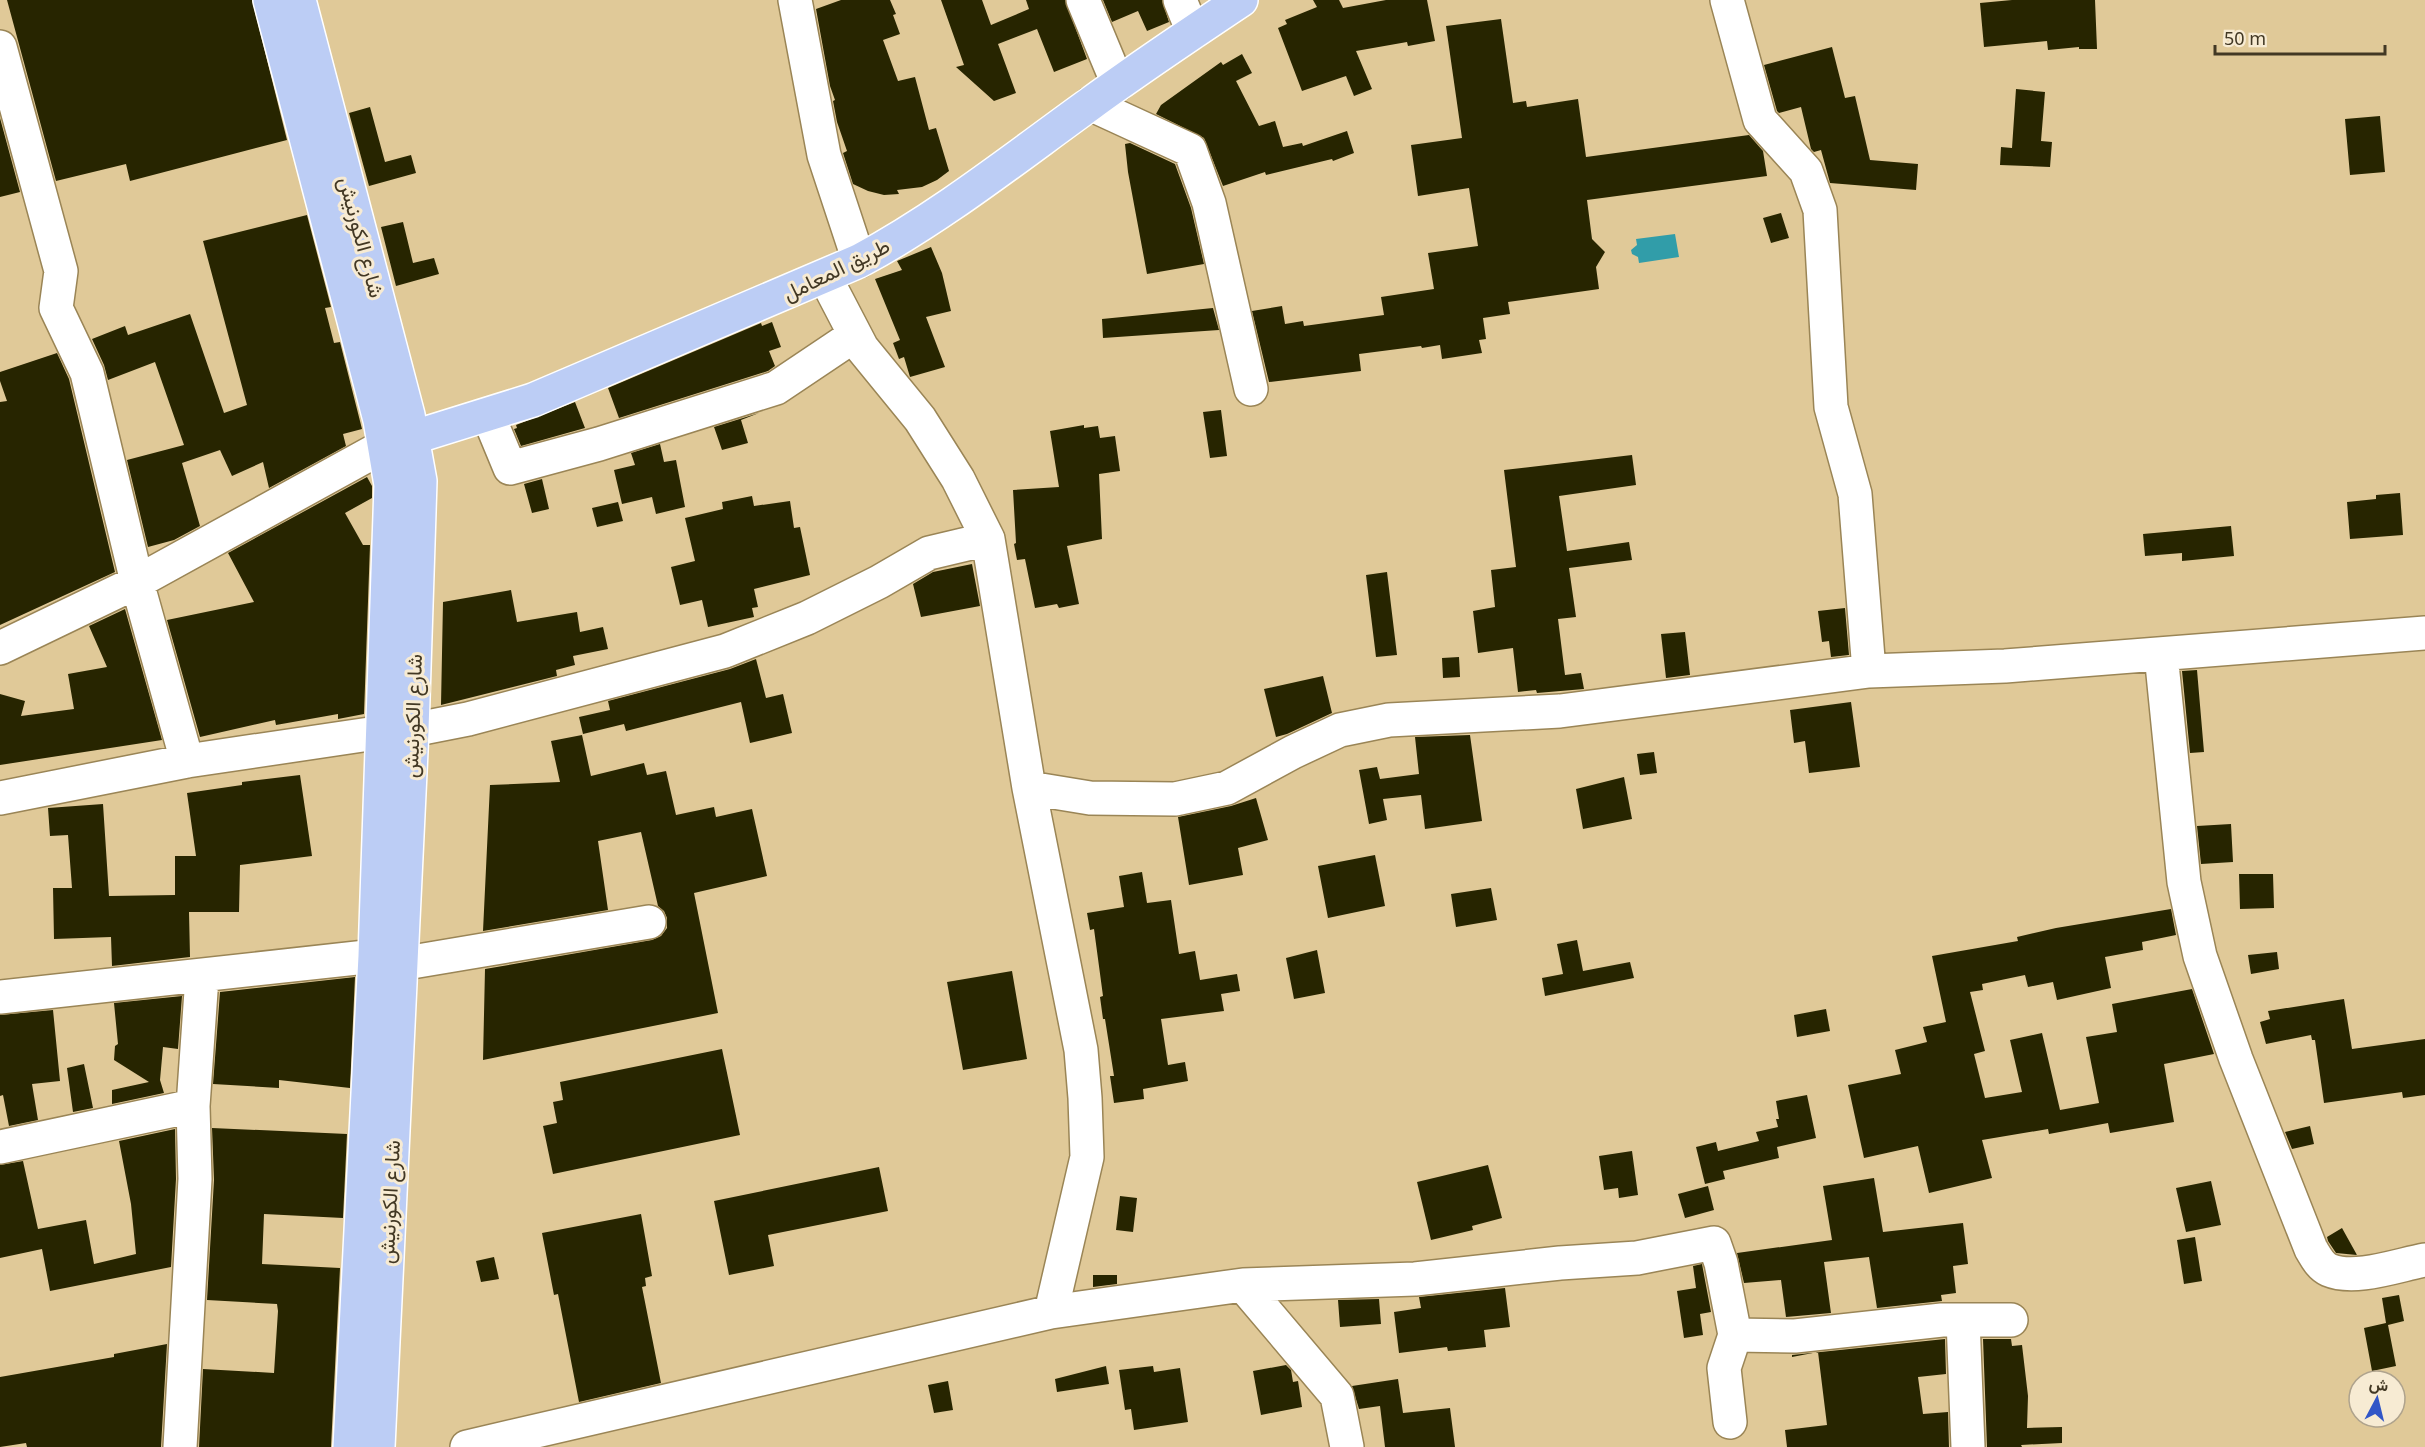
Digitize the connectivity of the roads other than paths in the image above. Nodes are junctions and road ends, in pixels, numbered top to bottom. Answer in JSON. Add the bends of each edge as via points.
{"nodes":[{"id":1,"x":270,"y":0,"type":"edge"},
{"id":2,"x":299,"y":0,"type":"edge"},
{"id":3,"x":795,"y":0,"type":"edge"},
{"id":4,"x":1083,"y":0,"type":"edge"},
{"id":5,"x":1180,"y":0,"type":"edge"},
{"id":6,"x":1240,"y":0,"type":"edge"},
{"id":7,"x":1727,"y":0,"type":"edge"},
{"id":8,"x":1192,"y":32,"type":"junction"},
{"id":9,"x":0,"y":47,"type":"edge"},
{"id":10,"x":1118,"y":84,"type":"junction"},
{"id":11,"x":1090,"y":104,"type":"junction"},
{"id":12,"x":859,"y":261,"type":"junction"},
{"id":13,"x":825,"y":277,"type":"junction"},
{"id":14,"x":855,"y":335,"type":"junction"},
{"id":15,"x":1251,"y":389,"type":"dead end"},
{"id":16,"x":488,"y":414,"type":"junction"},
{"id":17,"x":399,"y":442,"type":"junction"},
{"id":18,"x":988,"y":538,"type":"junction"},
{"id":19,"x":138,"y":582,"type":"junction"},
{"id":20,"x":2425,"y":633,"type":"edge"},
{"id":21,"x":0,"y":648,"type":"edge"},
{"id":22,"x":2161,"y":654,"type":"junction"},
{"id":23,"x":1869,"y":671,"type":"junction"},
{"id":24,"x":398,"y":731,"type":"junction"},
{"id":25,"x":187,"y":762,"type":"junction"},
{"id":26,"x":1029,"y":788,"type":"junction"},
{"id":27,"x":0,"y":798,"type":"edge"},
{"id":28,"x":649,"y":922,"type":"dead end"},
{"id":29,"x":387,"y":960,"type":"junction"},
{"id":30,"x":202,"y":977,"type":"junction"},
{"id":31,"x":0,"y":997,"type":"edge"},
{"id":32,"x":194,"y":1106,"type":"junction"},
{"id":33,"x":0,"y":1147,"type":"edge"},
{"id":34,"x":2425,"y":1260,"type":"edge"},
{"id":35,"x":1242,"y":1285,"type":"junction"},
{"id":36,"x":1051,"y":1312,"type":"junction"},
{"id":37,"x":1963,"y":1320,"type":"junction"},
{"id":38,"x":2011,"y":1320,"type":"dead end"},
{"id":39,"x":1735,"y":1335,"type":"junction"},
{"id":40,"x":1730,"y":1422,"type":"dead end"},
{"id":41,"x":180,"y":1447,"type":"edge"},
{"id":42,"x":350,"y":1447,"type":"edge"},
{"id":43,"x":378,"y":1447,"type":"edge"},
{"id":44,"x":467,"y":1447,"type":"edge"},
{"id":45,"x":1347,"y":1447,"type":"edge"},
{"id":46,"x":1968,"y":1447,"type":"edge"}],
"edges":[{"from":1,"to":17,"type":"main road","name":"شارع الكورنيش","via":[[380,420]]},
{"from":2,"to":17,"type":"main road","name":"شارع الكورنيش"},
{"from":3,"to":12,"type":"street","via":[[824,155]]},
{"from":4,"to":10,"type":"street"},
{"from":5,"to":8,"type":"street"},
{"from":6,"to":8,"type":"main road","name":"طريق المعامل"},
{"from":7,"to":23,"type":"street","via":[[1760,120],[1806,171],[1820,210],[1831,407],[1854,494]]},
{"from":8,"to":10,"type":"main road","name":"طريق المعامل"},
{"from":9,"to":19,"type":"street","via":[[62,272],[56,308],[87,373]]},
{"from":10,"to":11,"type":"main road","name":"طريق المعامل"},
{"from":11,"to":12,"type":"main road","name":"طريق المعامل","via":[[886,247]]},
{"from":11,"to":15,"type":"street","via":[[1190,150],[1209,202]]},
{"from":12,"to":13,"type":"main road","name":"طريق المعامل"},
{"from":13,"to":14,"type":"street"},
{"from":13,"to":16,"type":"main road","name":"طريق المعامل","via":[[533,400]]},
{"from":14,"to":16,"type":"street","via":[[776,388],[510,468]]},
{"from":14,"to":18,"type":"street","via":[[920,419],[958,479]]},
{"from":16,"to":17,"type":"main road","name":"طريق المعامل"},
{"from":17,"to":19,"type":"street"},
{"from":17,"to":24,"type":"main road","name":"شارع الكورنيش","via":[[420,481]]},
{"from":18,"to":24,"type":"street","via":[[929,553],[807,618],[725,651],[468,719]]},
{"from":18,"to":26,"type":"street"},
{"from":19,"to":21,"type":"street"},
{"from":19,"to":25,"type":"street"},
{"from":20,"to":22,"type":"street"},
{"from":22,"to":23,"type":"street"},
{"from":22,"to":34,"type":"street","via":[[2184,882],[2200,956],[2311,1249],[2327,1269],[2340,1273],[2356,1274]]},
{"from":23,"to":26,"type":"street","via":[[1560,711],[1389,720],[1340,730],[1227,788],[1175,799],[1090,798]]},
{"from":24,"to":25,"type":"street"},
{"from":24,"to":29,"type":"main road","name":"شارع الكورنيش"},
{"from":25,"to":27,"type":"street"},
{"from":26,"to":36,"type":"street","via":[[1081,1050],[1085,1098],[1087,1157]]},
{"from":28,"to":29,"type":"street"},
{"from":29,"to":30,"type":"street"},
{"from":29,"to":42,"type":"main road","name":"شارع الكورنيش"},
{"from":29,"to":43,"type":"main road","name":"شارع الكورنيش"},
{"from":30,"to":31,"type":"street"},
{"from":30,"to":32,"type":"street"},
{"from":32,"to":33,"type":"street"},
{"from":32,"to":41,"type":"street","via":[[195,1179]]},
{"from":35,"to":36,"type":"street"},
{"from":35,"to":39,"type":"street","via":[[1415,1279],[1637,1258],[1714,1244]]},
{"from":35,"to":45,"type":"street","via":[[1337,1396]]},
{"from":36,"to":44,"type":"street"},
{"from":37,"to":38,"type":"street"},
{"from":37,"to":39,"type":"street","via":[[1795,1336]]},
{"from":37,"to":46,"type":"street"},
{"from":39,"to":40,"type":"street","via":[[1724,1368]]}]}
